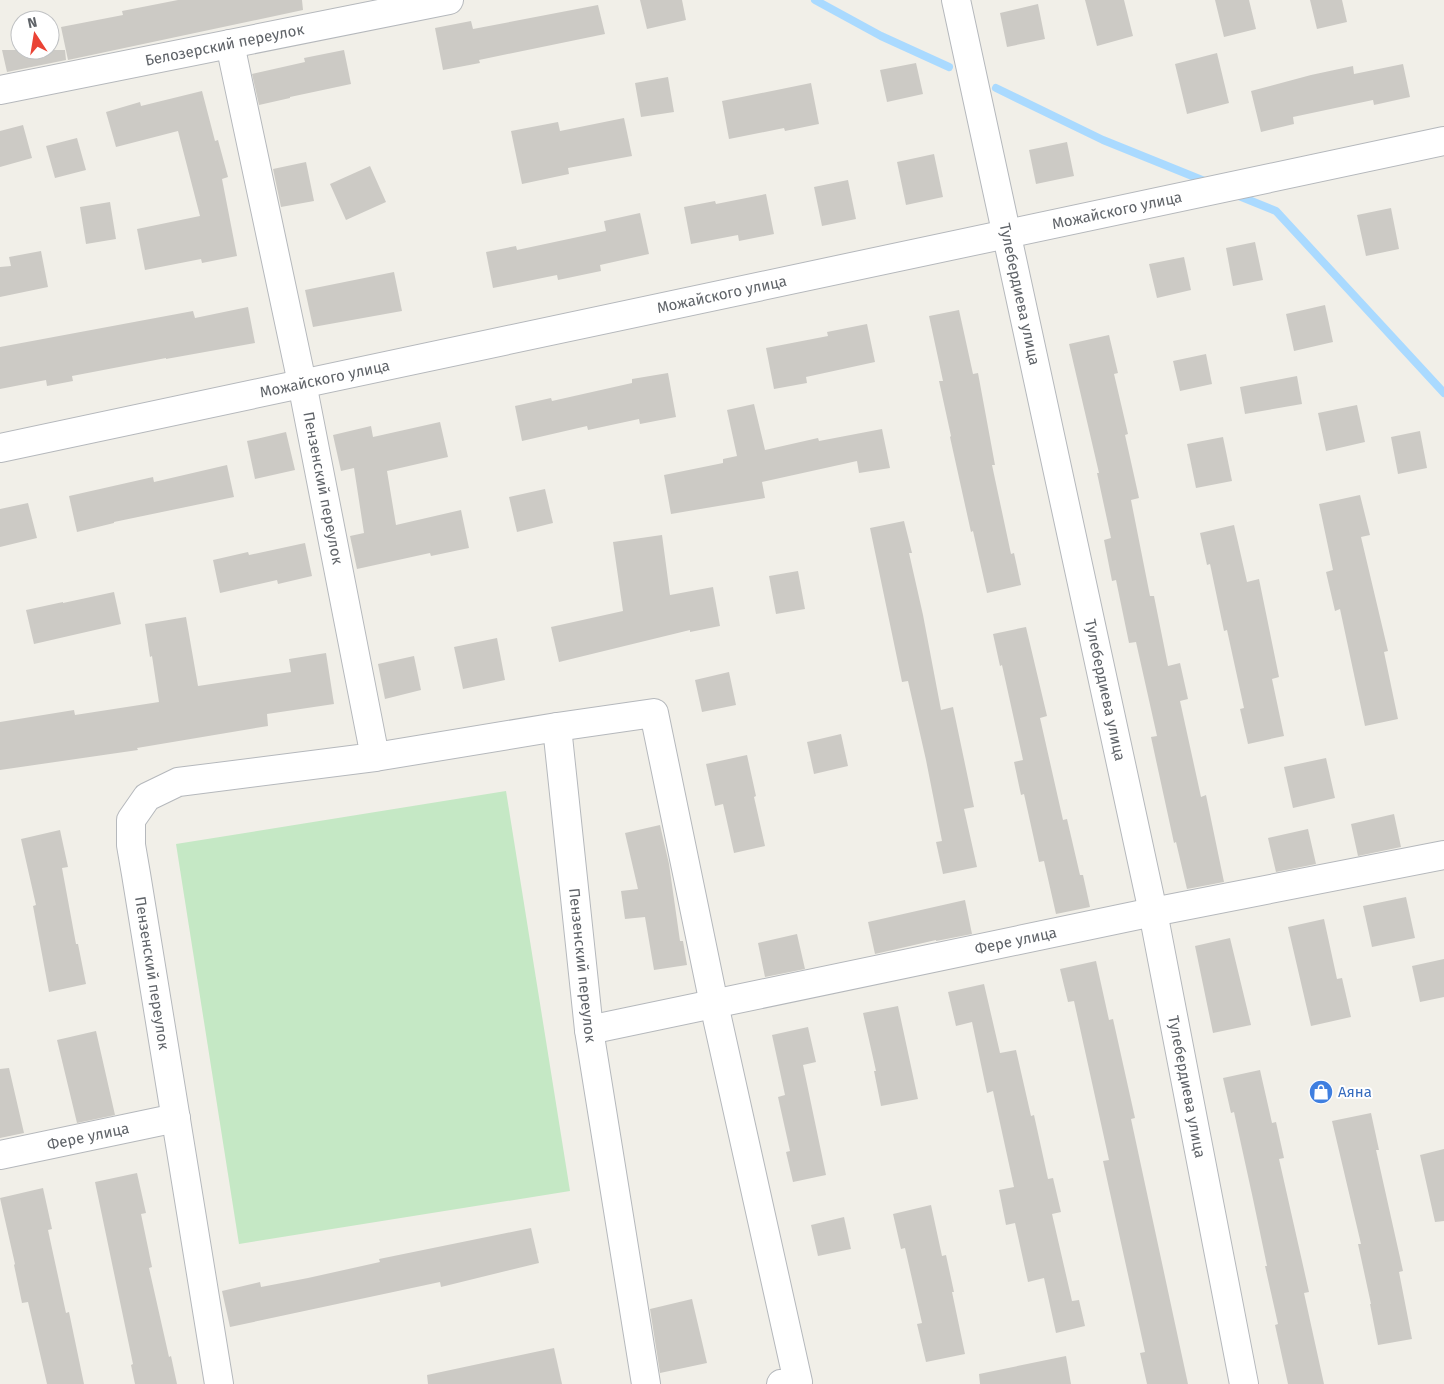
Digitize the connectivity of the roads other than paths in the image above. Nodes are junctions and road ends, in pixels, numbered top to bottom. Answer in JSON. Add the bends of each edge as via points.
{"nodes":[{"id":1,"x":450,"y":0,"type":"edge"},
{"id":2,"x":956,"y":0,"type":"edge"},
{"id":3,"x":230,"y":44,"type":"junction"},
{"id":4,"x":0,"y":90,"type":"edge"},
{"id":5,"x":1444,"y":141,"type":"edge"},
{"id":6,"x":1007,"y":234,"type":"junction"},
{"id":7,"x":302,"y":383,"type":"junction"},
{"id":8,"x":0,"y":448,"type":"edge"},
{"id":9,"x":557,"y":727,"type":"junction"},
{"id":10,"x":375,"y":756,"type":"junction"},
{"id":11,"x":1444,"y":855,"type":"edge"},
{"id":12,"x":1153,"y":912,"type":"junction"},
{"id":13,"x":714,"y":1004,"type":"junction"},
{"id":14,"x":589,"y":1030,"type":"junction"},
{"id":15,"x":176,"y":1118,"type":"junction"},
{"id":16,"x":0,"y":1155,"type":"edge"},
{"id":17,"x":219,"y":1384,"type":"edge"},
{"id":18,"x":646,"y":1384,"type":"edge"},
{"id":19,"x":781,"y":1384,"type":"edge"},
{"id":20,"x":1244,"y":1384,"type":"edge"}],
"edges":[{"from":1,"to":3,"type":"street","name":"Белозерский переулок"},
{"from":2,"to":6,"type":"street","name":"Тулебердиева улица"},
{"from":3,"to":4,"type":"street","name":"Белозерский переулок"},
{"from":3,"to":7,"type":"street","name":"Пензенский переулок"},
{"from":5,"to":6,"type":"street","name":"Можайского улица"},
{"from":6,"to":7,"type":"street","name":"Можайского улица"},
{"from":6,"to":12,"type":"street","name":"Тулебердиева улица"},
{"from":7,"to":8,"type":"street","name":"Можайского улица"},
{"from":7,"to":10,"type":"street","name":"Пензенский переулок"},
{"from":9,"to":10,"type":"street","name":"Пензенский переулок"},
{"from":9,"to":13,"type":"street","via":[[654,713]]},
{"from":9,"to":14,"type":"street","name":"Пензенский переулок"},
{"from":10,"to":15,"type":"street","name":"Пензенский переулок","via":[[178,782],[147,797],[131,820],[131,845]]},
{"from":11,"to":12,"type":"street","name":"Фере улица"},
{"from":12,"to":13,"type":"street","name":"Фере улица"},
{"from":12,"to":20,"type":"street","name":"Тулебердиева улица"},
{"from":13,"to":14,"type":"street","name":"Фере улица"},
{"from":13,"to":19,"type":"street","via":[[798,1382]]},
{"from":14,"to":18,"type":"street","name":"Пензенский переулок"},
{"from":15,"to":16,"type":"street","name":"Фере улица"},
{"from":15,"to":17,"type":"street","name":"Пензенский переулок"}]}
